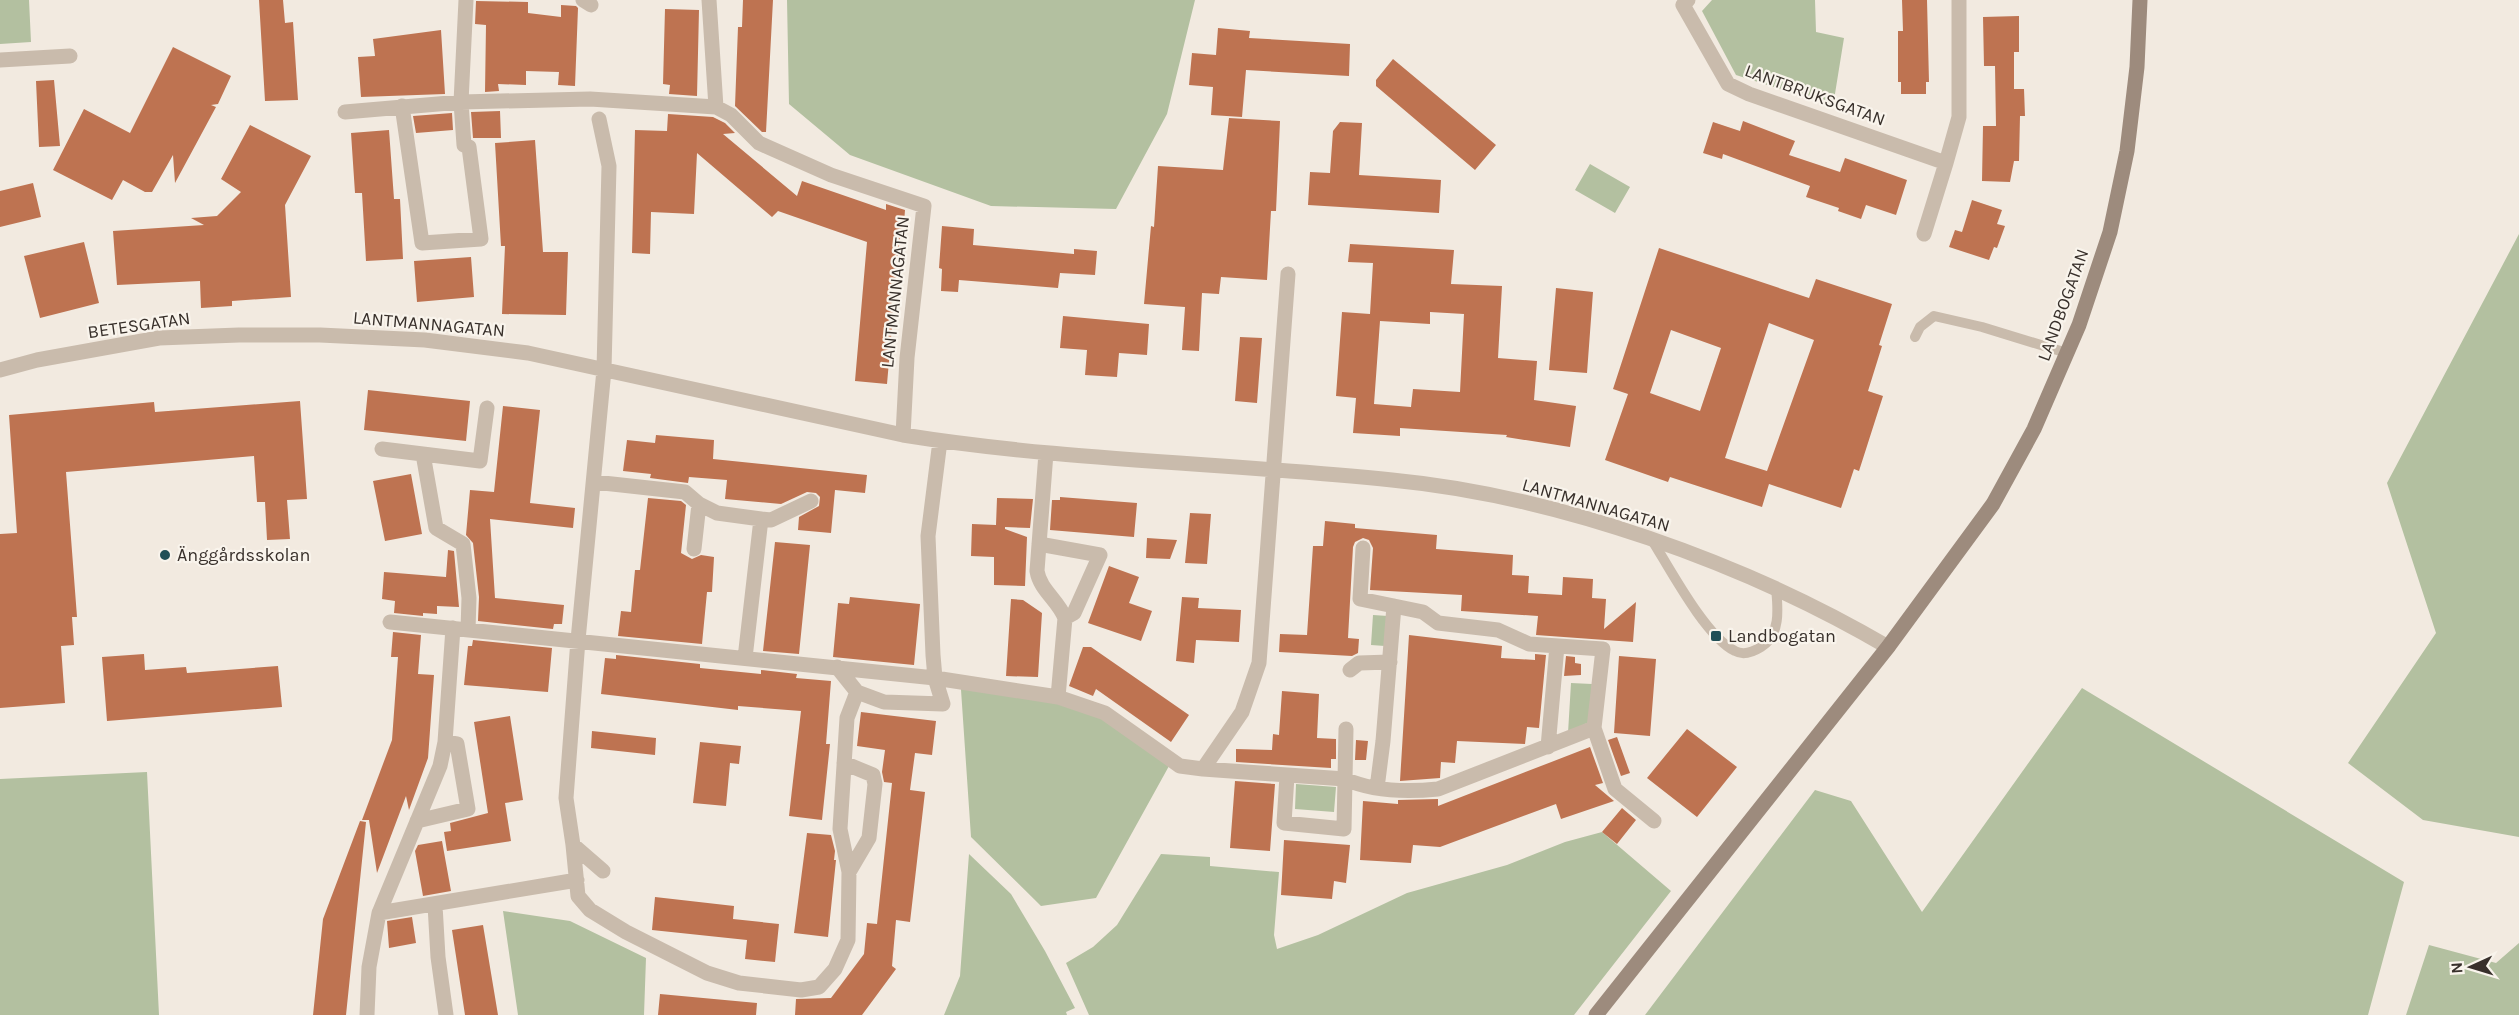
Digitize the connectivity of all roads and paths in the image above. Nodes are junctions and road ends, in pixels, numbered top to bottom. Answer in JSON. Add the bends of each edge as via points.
{"nodes":[{"id":1,"x":466,"y":0,"type":"edge"},
{"id":2,"x":709,"y":0,"type":"edge"},
{"id":3,"x":1688,"y":0,"type":"edge"},
{"id":4,"x":1959,"y":0,"type":"edge"},
{"id":5,"x":2140,"y":0,"type":"edge"},
{"id":6,"x":70,"y":56,"type":"dead end"},
{"id":7,"x":0,"y":60,"type":"edge"},
{"id":8,"x":461,"y":102,"type":"junction"},
{"id":9,"x":402,"y":106,"type":"junction"},
{"id":10,"x":717,"y":107,"type":"junction"},
{"id":11,"x":345,"y":112,"type":"dead end"},
{"id":12,"x":599,"y":119,"type":"dead end"},
{"id":13,"x":1946,"y":162,"type":"junction"},
{"id":14,"x":1924,"y":234,"type":"dead end"},
{"id":15,"x":1288,"y":274,"type":"dead end"},
{"id":16,"x":320,"y":335,"type":"joint"},
{"id":17,"x":1915,"y":337,"type":"dead end"},
{"id":18,"x":2067,"y":353,"type":"junction"},
{"id":19,"x":0,"y":370,"type":"edge"},
{"id":20,"x":604,"y":370,"type":"junction"},
{"id":21,"x":487,"y":408,"type":"dead end"},
{"id":22,"x":903,"y":435,"type":"junction"},
{"id":23,"x":940,"y":441,"type":"junction"},
{"id":24,"x":382,"y":449,"type":"dead end"},
{"id":25,"x":1046,"y":453,"type":"junction"},
{"id":26,"x":423,"y":454,"type":"junction"},
{"id":27,"x":1274,"y":471,"type":"junction"},
{"id":28,"x":594,"y":482,"type":"junction"},
{"id":29,"x":811,"y":501,"type":"dead end"},
{"id":30,"x":699,"y":504,"type":"junction"},
{"id":31,"x":761,"y":519,"type":"junction"},
{"id":32,"x":1652,"y":540,"type":"junction"},
{"id":33,"x":1039,"y":544,"type":"junction"},
{"id":34,"x":1363,"y":548,"type":"dead end"},
{"id":35,"x":694,"y":549,"type":"dead end"},
{"id":36,"x":1776,"y":588,"type":"junction"},
{"id":37,"x":1394,"y":606,"type":"junction"},
{"id":38,"x":1065,"y":618,"type":"junction"},
{"id":39,"x":390,"y":622,"type":"dead end"},
{"id":40,"x":461,"y":629,"type":"junction"},
{"id":41,"x":578,"y":640,"type":"junction"},
{"id":42,"x":1557,"y":646,"type":"junction"},
{"id":43,"x":1888,"y":647,"type":"junction"},
{"id":44,"x":745,"y":658,"type":"junction"},
{"id":45,"x":1390,"y":662,"type":"junction"},
{"id":46,"x":837,"y":667,"type":"junction"},
{"id":47,"x":1350,"y":670,"type":"dead end"},
{"id":48,"x":935,"y":678,"type":"junction"},
{"id":49,"x":857,"y":692,"type":"junction"},
{"id":50,"x":1058,"y":697,"type":"junction"},
{"id":51,"x":1594,"y":728,"type":"junction"},
{"id":52,"x":1346,"y":729,"type":"dead end"},
{"id":53,"x":445,"y":742,"type":"junction"},
{"id":54,"x":1548,"y":747,"type":"junction"},
{"id":55,"x":844,"y":763,"type":"junction"},
{"id":56,"x":1203,"y":769,"type":"junction"},
{"id":57,"x":1287,"y":776,"type":"junction"},
{"id":58,"x":1345,"y":779,"type":"junction"},
{"id":59,"x":1377,"y":788,"type":"junction"},
{"id":60,"x":417,"y":821,"type":"junction"},
{"id":61,"x":1654,"y":821,"type":"dead end"},
{"id":62,"x":573,"y":845,"type":"junction"},
{"id":63,"x":603,"y":871,"type":"dead end"},
{"id":64,"x":849,"y":872,"type":"junction"},
{"id":65,"x":577,"y":880,"type":"junction"},
{"id":66,"x":435,"y":905,"type":"junction"},
{"id":67,"x":379,"y":913,"type":"junction"},
{"id":68,"x":367,"y":1015,"type":"edge"},
{"id":69,"x":446,"y":1015,"type":"edge"},
{"id":70,"x":1596,"y":1015,"type":"edge"}],
"edges":[{"from":1,"to":8,"type":"street"},
{"from":2,"to":10,"type":"street"},
{"from":3,"to":13,"type":"street","name":"LANTBRUKSGATAN","via":[[1683,5],[1728,84]]},
{"from":4,"to":13,"type":"street","via":[[1959,117]]},
{"from":5,"to":18,"type":"street","name":"LANDBOGATAN","via":[[2127,151],[2110,232]]},
{"from":6,"to":7,"type":"street"},
{"from":8,"to":9,"type":"street"},
{"from":8,"to":9,"type":"street","via":[[464,146],[469,147],[481,239],[422,243]]},
{"from":8,"to":10,"type":"street","via":[[590,99]]},
{"from":9,"to":11,"type":"street"},
{"from":10,"to":22,"type":"street","name":"LANTMANNAGATAN","via":[[731,115],[759,143],[831,175],[924,206],[907,358]]},
{"from":12,"to":20,"type":"street","via":[[609,166]]},
{"from":13,"to":14,"type":"street"},
{"from":15,"to":27,"type":"street"},
{"from":16,"to":19,"type":"street","name":"BETESGATAN","via":[[159,338]]},
{"from":16,"to":20,"type":"street","name":"LANTMANNAGATAN","via":[[474,346]]},
{"from":17,"to":18,"type":"lane","via":[[1920,327],[1934,316]]},
{"from":18,"to":43,"type":"street","name":"LANDBOGATAN","via":[[2034,429],[1993,504]]},
{"from":20,"to":22,"type":"street","name":"LANTMANNAGATAN"},
{"from":20,"to":28,"type":"street"},
{"from":21,"to":26,"type":"street","via":[[480,461]]},
{"from":22,"to":23,"type":"street","name":"LANTMANNAGATAN"},
{"from":23,"to":25,"type":"street","name":"LANTMANNAGATAN"},
{"from":23,"to":48,"type":"street","via":[[928,536]]},
{"from":24,"to":26,"type":"street"},
{"from":25,"to":27,"type":"street","name":"LANTMANNAGATAN"},
{"from":25,"to":33,"type":"street"},
{"from":26,"to":40,"type":"street","via":[[436,528],[463,544],[469,597]]},
{"from":27,"to":32,"type":"street","name":"LANTMANNAGATAN","via":[[1393,480],[1480,493]]},
{"from":27,"to":56,"type":"street","via":[[1260,663],[1242,712]]},
{"from":28,"to":30,"type":"street","via":[[685,492]]},
{"from":28,"to":41,"type":"street"},
{"from":29,"to":31,"type":"street","via":[[771,520]]},
{"from":30,"to":31,"type":"street","via":[[717,513]]},
{"from":30,"to":35,"type":"street"},
{"from":31,"to":44,"type":"street"},
{"from":32,"to":36,"type":"street","name":"LANTMANNAGATAN"},
{"from":32,"to":36,"type":"lane","via":[[1716,636],[1736,652],[1756,650],[1772,634],[1777,622]]},
{"from":33,"to":38,"type":"street","via":[[1039,582]]},
{"from":33,"to":38,"type":"street","via":[[1100,555],[1074,613]]},
{"from":34,"to":37,"type":"street","via":[[1360,598]]},
{"from":36,"to":43,"type":"street","name":"LANTMANNAGATAN","via":[[1836,616]]},
{"from":37,"to":42,"type":"street","via":[[1423,612],[1438,622],[1498,630],[1529,644]]},
{"from":37,"to":45,"type":"street"},
{"from":38,"to":50,"type":"street"},
{"from":39,"to":40,"type":"street"},
{"from":40,"to":41,"type":"street"},
{"from":40,"to":53,"type":"street"},
{"from":41,"to":44,"type":"street"},
{"from":41,"to":62,"type":"street","via":[[566,798]]},
{"from":42,"to":51,"type":"street","via":[[1604,649]]},
{"from":42,"to":54,"type":"street"},
{"from":43,"to":70,"type":"street","name":"LANDBOGATAN"},
{"from":44,"to":46,"type":"street"},
{"from":45,"to":47,"type":"street","via":[[1359,663]]},
{"from":45,"to":59,"type":"street"},
{"from":46,"to":48,"type":"street"},
{"from":46,"to":49,"type":"street"},
{"from":48,"to":49,"type":"street","via":[[943,704],[884,702]]},
{"from":48,"to":50,"type":"street"},
{"from":49,"to":55,"type":"street","via":[[847,718]]},
{"from":50,"to":56,"type":"street","via":[[1105,713],[1180,766]]},
{"from":51,"to":54,"type":"street"},
{"from":51,"to":61,"type":"street","via":[[1616,789]]},
{"from":52,"to":58,"type":"street"},
{"from":53,"to":60,"type":"street","via":[[440,766]]},
{"from":53,"to":60,"type":"street","via":[[457,744],[468,809]]},
{"from":54,"to":59,"type":"street","via":[[1438,789],[1411,792]]},
{"from":55,"to":64,"type":"street","via":[[840,828]]},
{"from":55,"to":64,"type":"street","via":[[873,775],[875,784],[869,838]]},
{"from":56,"to":57,"type":"street"},
{"from":57,"to":58,"type":"street"},
{"from":57,"to":58,"type":"street","via":[[1284,823],[1344,829]]},
{"from":58,"to":59,"type":"street"},
{"from":60,"to":67,"type":"street"},
{"from":62,"to":63,"type":"street"},
{"from":62,"to":65,"type":"street"},
{"from":64,"to":65,"type":"street","via":[[848,940],[835,969],[819,987],[801,990],[739,983],[707,973],[590,910],[578,896]]},
{"from":65,"to":66,"type":"street"},
{"from":66,"to":67,"type":"street"},
{"from":66,"to":69,"type":"street"},
{"from":67,"to":68,"type":"street","via":[[369,967]]}]}
